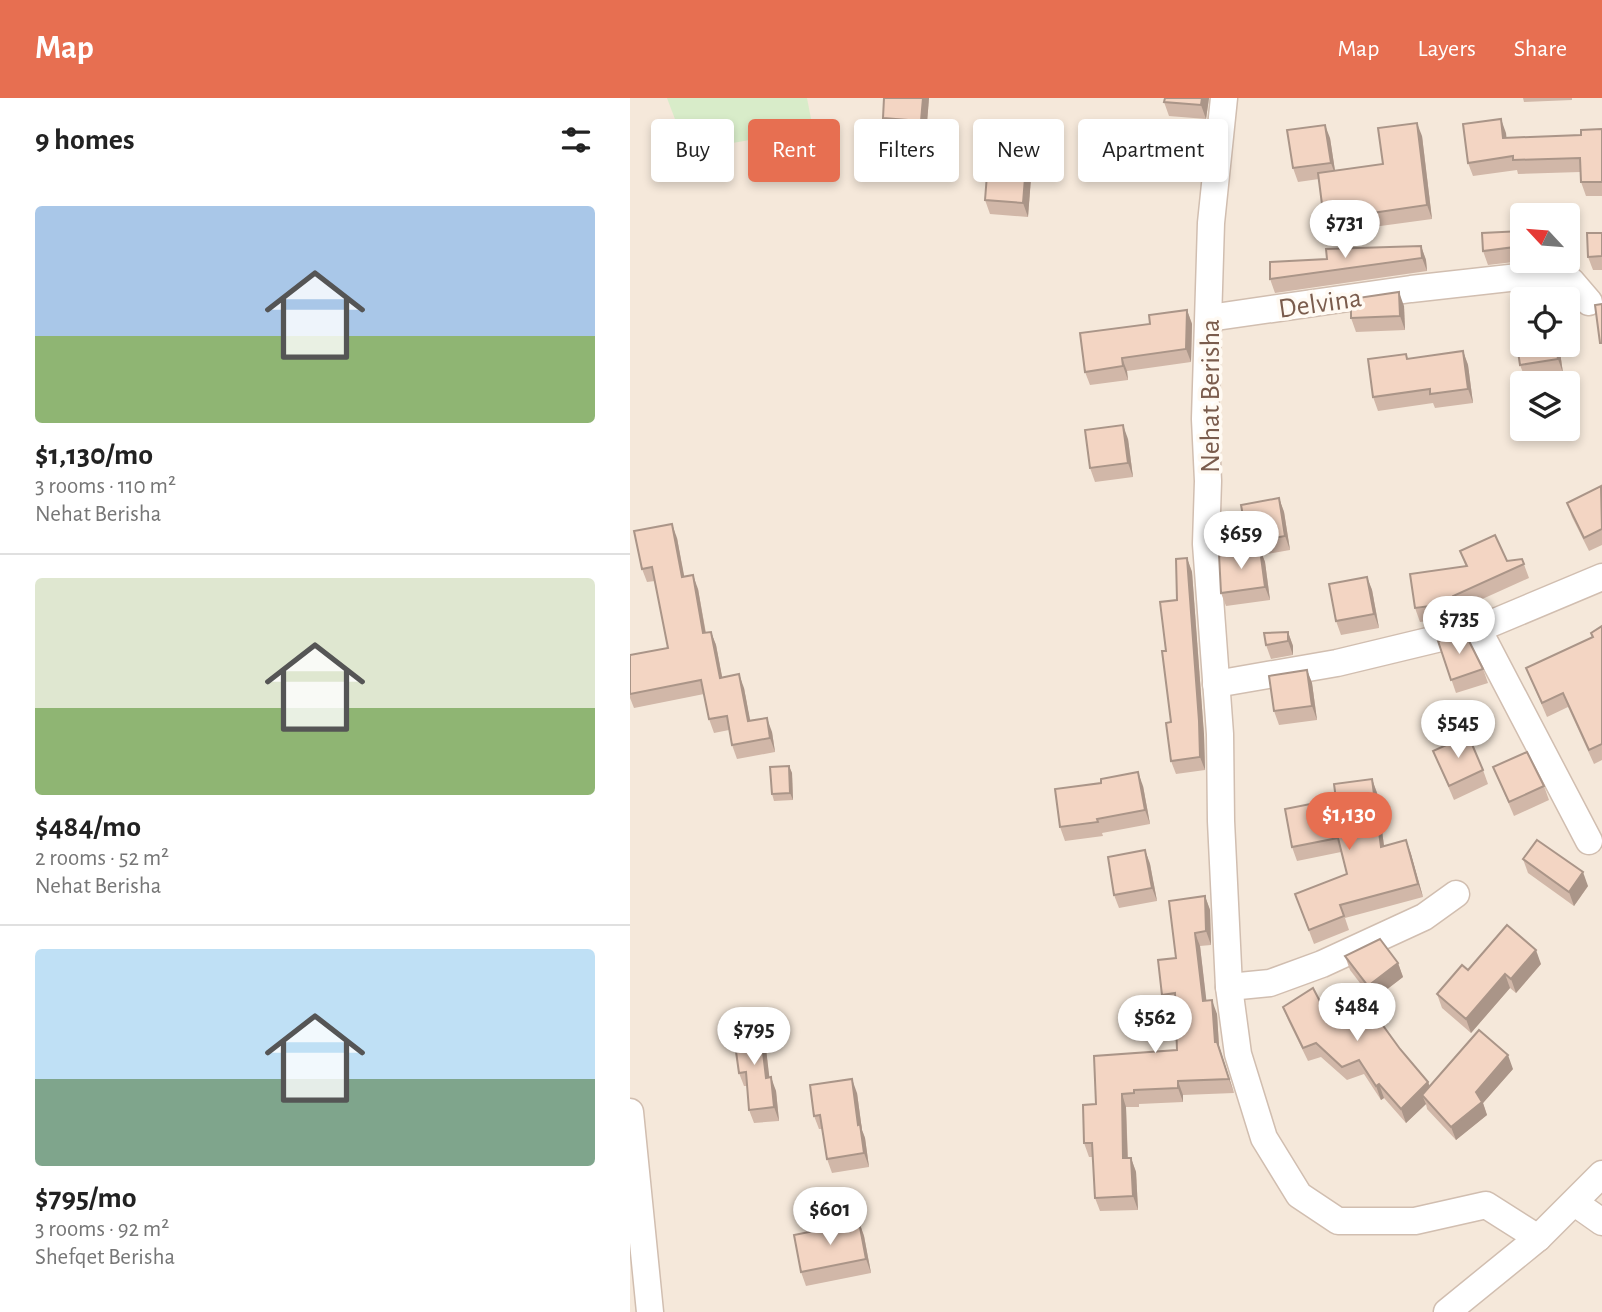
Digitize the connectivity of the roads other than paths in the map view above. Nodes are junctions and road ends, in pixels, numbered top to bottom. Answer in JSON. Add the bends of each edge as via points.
{"nodes":[{"id":1,"x":1224,"y":98,"type":"edge"},
{"id":2,"x":1589,"y":302,"type":"dead end"},
{"id":3,"x":1209,"y":318,"type":"junction"},
{"id":4,"x":1602,"y":577,"type":"edge"},
{"id":5,"x":1478,"y":629,"type":"junction"},
{"id":6,"x":1216,"y":684,"type":"junction"},
{"id":7,"x":1589,"y":841,"type":"dead end"},
{"id":8,"x":1456,"y":894,"type":"dead end"},
{"id":9,"x":1229,"y":987,"type":"junction"},
{"id":10,"x":630,"y":1112,"type":"edge"},
{"id":11,"x":1602,"y":1174,"type":"edge"},
{"id":12,"x":1575,"y":1203,"type":"junction"},
{"id":13,"x":1602,"y":1222,"type":"edge"},
{"id":14,"x":1538,"y":1238,"type":"junction"},
{"id":15,"x":650,"y":1312,"type":"edge"},
{"id":16,"x":1447,"y":1312,"type":"edge"}],
"edges":[{"from":1,"to":3,"type":"street","name":"Nehat Berisha","via":[[1212,203]]},
{"from":2,"to":3,"type":"street","name":"Delvina","via":[[1571,282],[1545,274]]},
{"from":3,"to":6,"type":"street","name":"Nehat Berisha","via":[[1206,544]]},
{"from":4,"to":5,"type":"street"},
{"from":5,"to":6,"type":"street","via":[[1338,663]]},
{"from":5,"to":7,"type":"street"},
{"from":6,"to":9,"type":"street","name":"Nehat Berisha"},
{"from":8,"to":9,"type":"street","via":[[1424,918],[1322,964],[1270,983]]},
{"from":9,"to":14,"type":"street","name":"Nehat Berisha","via":[[1238,1054],[1264,1138],[1299,1195],[1338,1221],[1415,1221],[1486,1205]]},
{"from":10,"to":15,"type":"street"},
{"from":11,"to":12,"type":"street"},
{"from":12,"to":13,"type":"street"},
{"from":12,"to":14,"type":"street"},
{"from":14,"to":16,"type":"street"}]}
